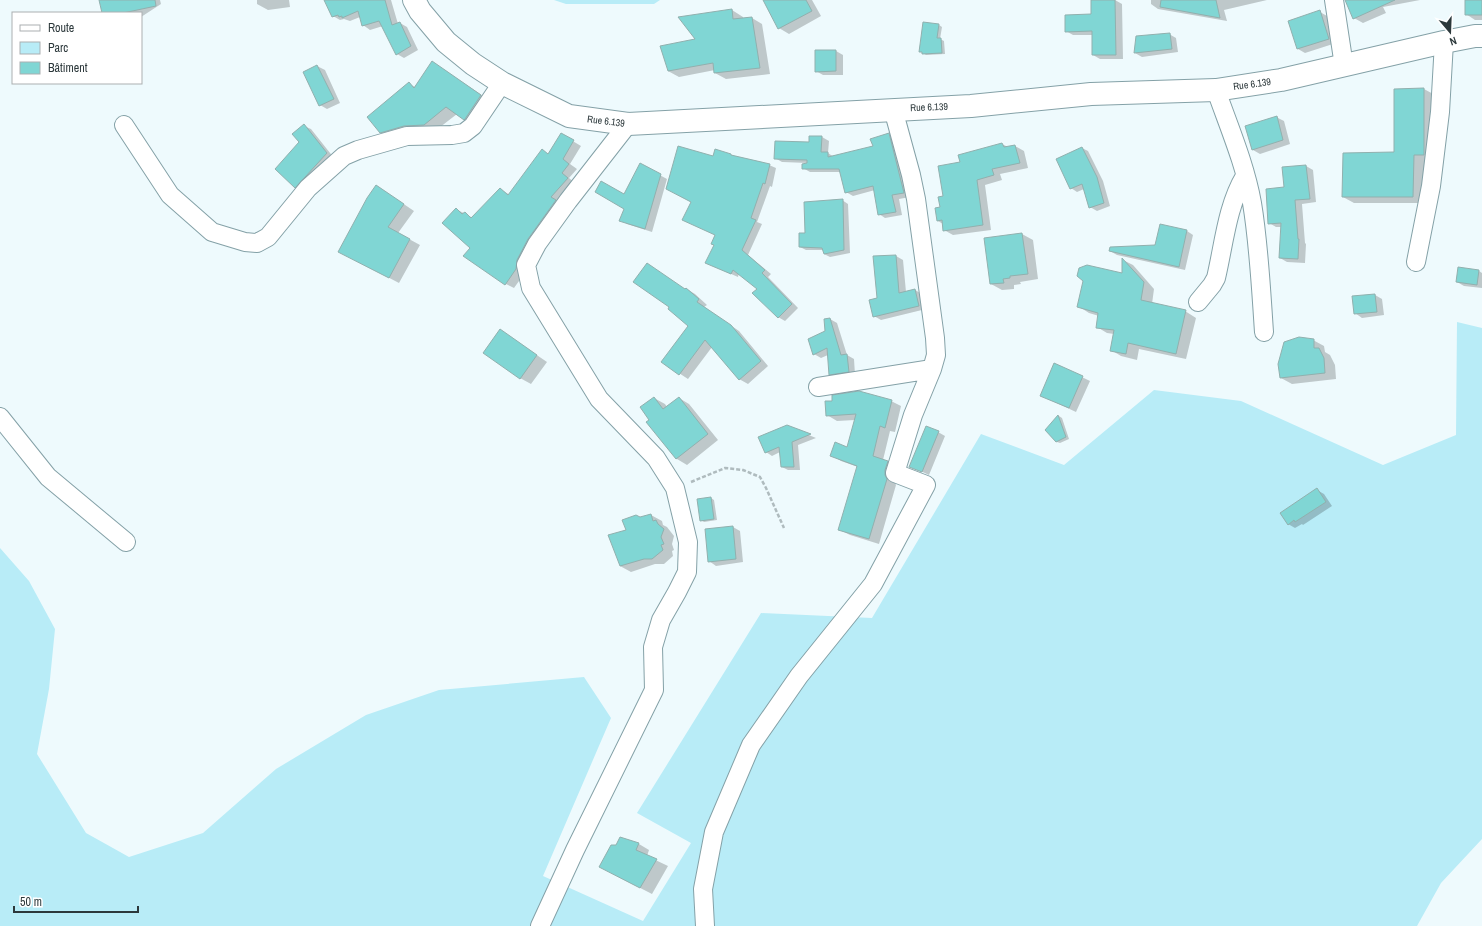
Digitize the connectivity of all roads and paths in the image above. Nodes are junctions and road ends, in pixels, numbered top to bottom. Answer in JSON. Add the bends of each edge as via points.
{"nodes":[{"id":1,"x":414,"y":0,"type":"edge"},
{"id":2,"x":1334,"y":0,"type":"edge"},
{"id":3,"x":1482,"y":36,"type":"edge"},
{"id":4,"x":1444,"y":42,"type":"junction"},
{"id":5,"x":1344,"y":66,"type":"junction"},
{"id":6,"x":502,"y":83,"type":"junction"},
{"id":7,"x":1216,"y":90,"type":"junction"},
{"id":8,"x":893,"y":109,"type":"junction"},
{"id":9,"x":628,"y":124,"type":"junction"},
{"id":10,"x":124,"y":125,"type":"dead end"},
{"id":11,"x":1245,"y":176,"type":"junction"},
{"id":12,"x":1416,"y":262,"type":"dead end"},
{"id":13,"x":1198,"y":302,"type":"dead end"},
{"id":14,"x":1264,"y":332,"type":"dead end"},
{"id":15,"x":932,"y":369,"type":"junction"},
{"id":16,"x":818,"y":387,"type":"dead end"},
{"id":17,"x":0,"y":417,"type":"edge"},
{"id":18,"x":675,"y":488,"type":"junction"},
{"id":19,"x":784,"y":528,"type":"dead end"},
{"id":20,"x":126,"y":542,"type":"dead end"},
{"id":21,"x":540,"y":926,"type":"edge"},
{"id":22,"x":705,"y":926,"type":"edge"}],
"edges":[{"from":1,"to":6,"type":"street","name":"Rue 6.139","via":[[420,12],[446,42]]},
{"from":2,"to":5,"type":"street"},
{"from":3,"to":4,"type":"street","name":"Rue 6.139"},
{"from":4,"to":5,"type":"street","name":"Rue 6.139"},
{"from":4,"to":12,"type":"street","via":[[1440,112],[1432,178]]},
{"from":5,"to":7,"type":"street","name":"Rue 6.139","via":[[1281,80]]},
{"from":6,"to":9,"type":"street","name":"Rue 6.139","via":[[569,116]]},
{"from":6,"to":10,"type":"street","via":[[474,126],[464,133],[407,136],[344,156],[308,188],[268,237],[257,243],[244,242],[212,232],[170,195]]},
{"from":7,"to":8,"type":"street","name":"Rue 6.139","via":[[1091,94],[971,106]]},
{"from":7,"to":11,"type":"street"},
{"from":8,"to":9,"type":"street","name":"Rue 6.139"},
{"from":8,"to":15,"type":"street","via":[[916,199],[935,338],[936,355]]},
{"from":9,"to":18,"type":"street","via":[[537,244],[526,266],[531,288],[599,398],[656,458]]},
{"from":11,"to":13,"type":"street","via":[[1232,205],[1216,278]]},
{"from":11,"to":14,"type":"street","via":[[1252,203]]},
{"from":15,"to":16,"type":"street"},
{"from":15,"to":22,"type":"street","via":[[913,415],[895,473],[926,485],[874,584],[799,676],[751,745],[714,832],[703,889]]},
{"from":17,"to":20,"type":"street","via":[[48,477]]},
{"from":18,"to":19,"type":"path","via":[[725,468],[743,470],[760,477]]},
{"from":18,"to":21,"type":"street","via":[[688,542],[687,572],[661,620],[653,647],[654,690]]}]}
